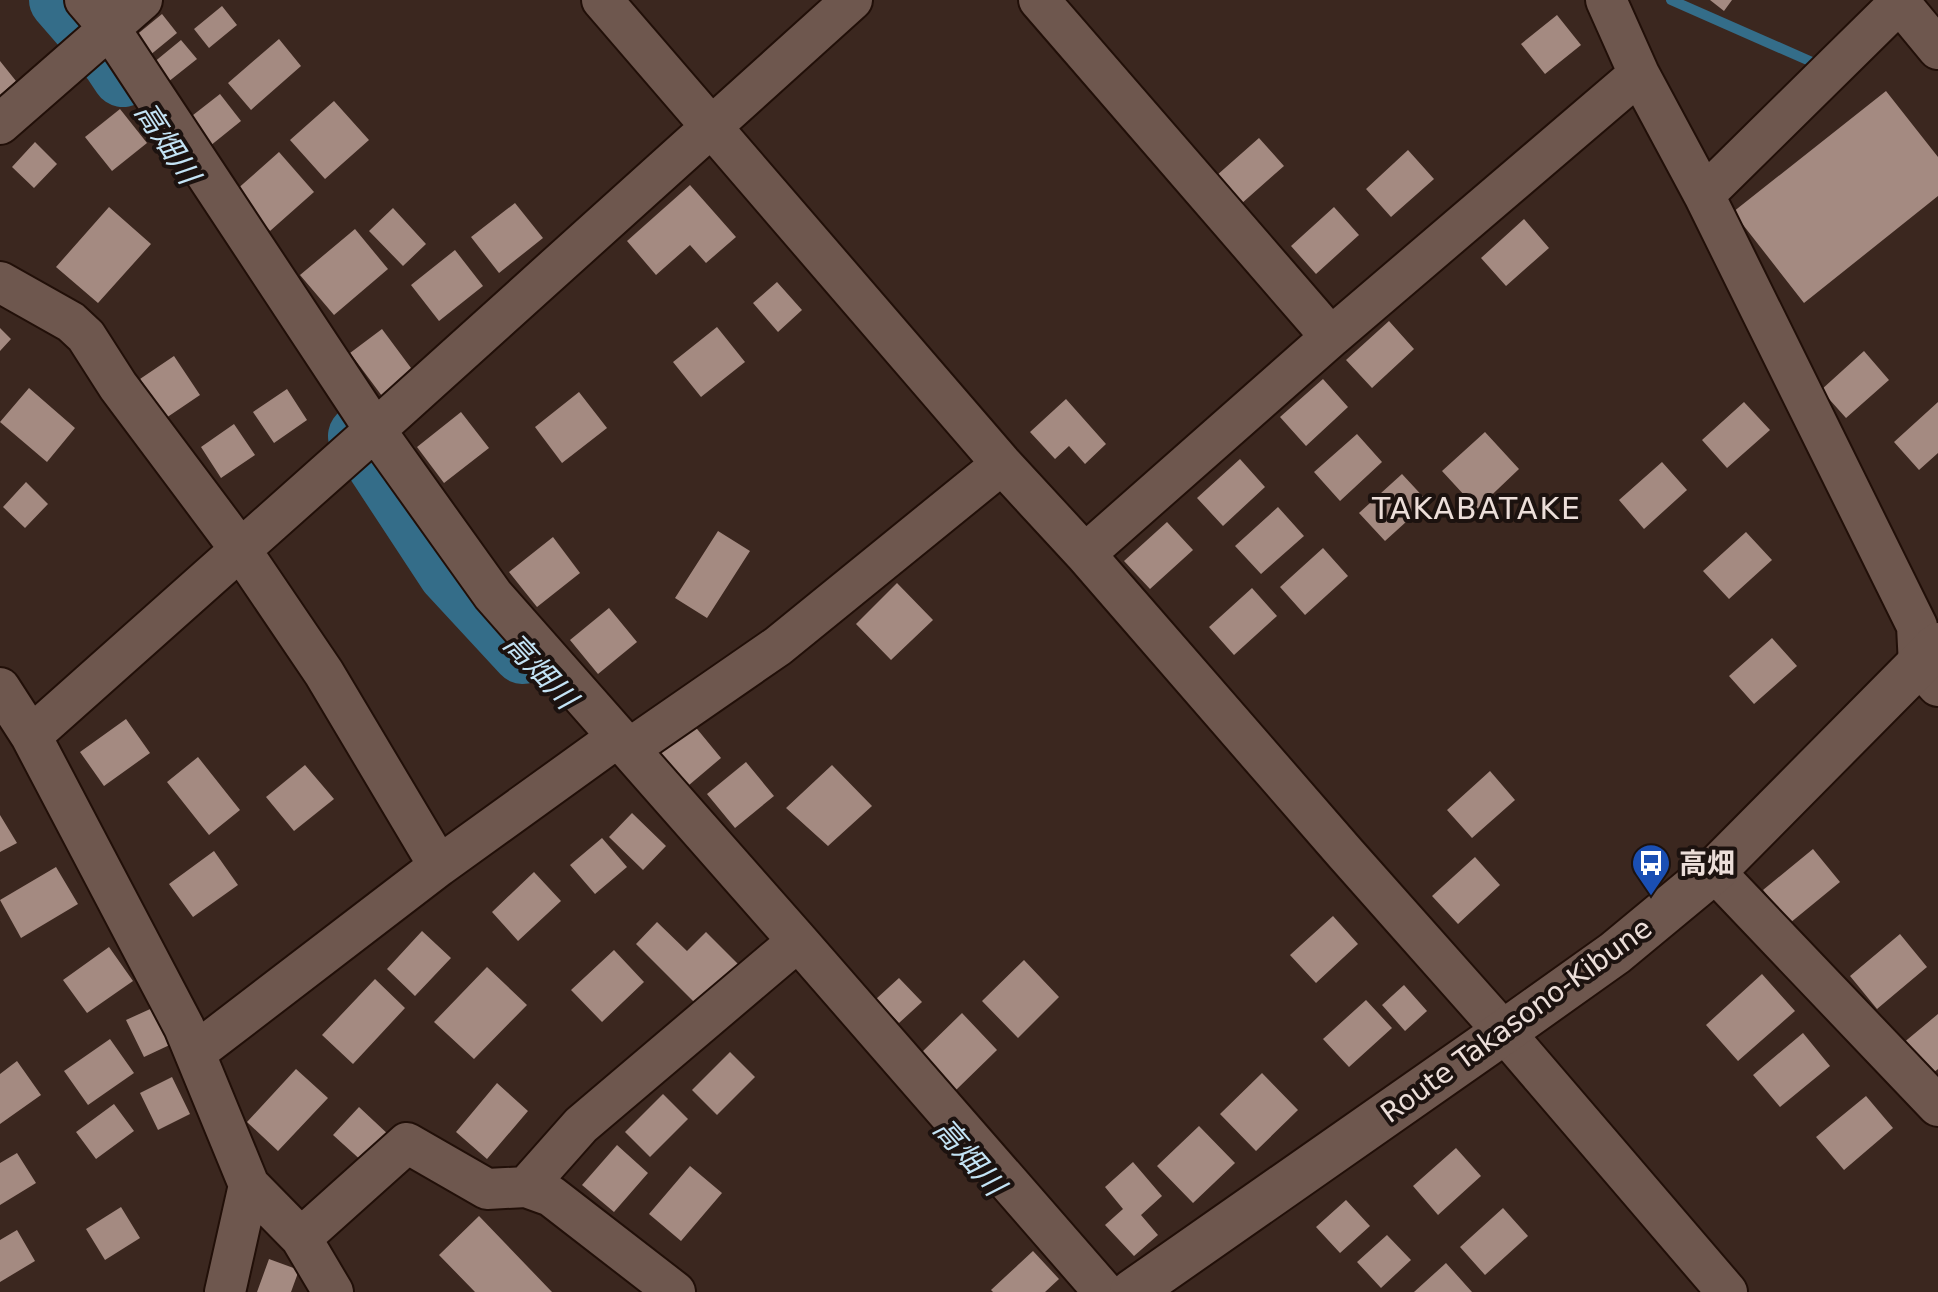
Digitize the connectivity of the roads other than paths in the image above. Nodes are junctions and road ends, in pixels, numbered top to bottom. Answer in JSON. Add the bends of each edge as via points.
{"nodes":[{"id":1,"x":142,"y":0,"type":"edge"},
{"id":2,"x":602,"y":0,"type":"edge"},
{"id":3,"x":852,"y":0,"type":"edge"},
{"id":4,"x":1039,"y":0,"type":"edge"},
{"id":5,"x":1606,"y":0,"type":"edge"},
{"id":6,"x":1913,"y":17,"type":"edge"},
{"id":7,"x":97,"y":27,"type":"edge"},
{"id":8,"x":1639,"y":74,"type":"junction"},
{"id":9,"x":0,"y":124,"type":"edge"},
{"id":10,"x":712,"y":127,"type":"junction"},
{"id":11,"x":1704,"y":195,"type":"junction"},
{"id":12,"x":0,"y":282,"type":"edge"},
{"id":13,"x":1331,"y":337,"type":"junction"},
{"id":14,"x":364,"y":440,"type":"junction"},
{"id":15,"x":1002,"y":464,"type":"junction"},
{"id":16,"x":240,"y":549,"type":"junction"},
{"id":17,"x":1085,"y":554,"type":"junction"},
{"id":18,"x":1932,"y":665,"type":"edge"},
{"id":19,"x":0,"y":688,"type":"edge"},
{"id":20,"x":31,"y":736,"type":"junction"},
{"id":21,"x":615,"y":745,"type":"junction"},
{"id":22,"x":439,"y":866,"type":"junction"},
{"id":23,"x":1714,"y":871,"type":"junction"},
{"id":24,"x":789,"y":949,"type":"junction"},
{"id":25,"x":1504,"y":1032,"type":"junction"},
{"id":26,"x":195,"y":1053,"type":"junction"},
{"id":27,"x":1938,"y":1106,"type":"edge"},
{"id":28,"x":249,"y":1185,"type":"junction"},
{"id":29,"x":526,"y":1187,"type":"junction"},
{"id":30,"x":301,"y":1238,"type":"junction"},
{"id":31,"x":225,"y":1292,"type":"edge"},
{"id":32,"x":333,"y":1292,"type":"edge"},
{"id":33,"x":675,"y":1292,"type":"edge"},
{"id":34,"x":1104,"y":1292,"type":"edge"},
{"id":35,"x":1132,"y":1292,"type":"edge"},
{"id":36,"x":1727,"y":1292,"type":"edge"}],
"edges":[{"from":1,"to":7,"type":"street"},
{"from":2,"to":10,"type":"street"},
{"from":3,"to":10,"type":"street"},
{"from":4,"to":13,"type":"street"},
{"from":5,"to":8,"type":"street"},
{"from":6,"to":11,"type":"street","via":[[1834,68]]},
{"from":7,"to":9,"type":"street"},
{"from":7,"to":14,"type":"street"},
{"from":8,"to":11,"type":"street"},
{"from":8,"to":13,"type":"street"},
{"from":10,"to":14,"type":"street"},
{"from":10,"to":15,"type":"street"},
{"from":11,"to":18,"type":"street"},
{"from":12,"to":16,"type":"street","via":[[86,336]]},
{"from":13,"to":17,"type":"street"},
{"from":14,"to":16,"type":"street"},
{"from":14,"to":21,"type":"street"},
{"from":15,"to":17,"type":"street"},
{"from":15,"to":21,"type":"street","via":[[778,646]]},
{"from":16,"to":20,"type":"street"},
{"from":16,"to":22,"type":"street","via":[[324,673]]},
{"from":17,"to":25,"type":"street"},
{"from":18,"to":23,"type":"main road","name":"Route Takasono-Kibune"},
{"from":19,"to":20,"type":"street"},
{"from":20,"to":26,"type":"street"},
{"from":21,"to":22,"type":"street"},
{"from":21,"to":24,"type":"street"},
{"from":22,"to":26,"type":"street"},
{"from":23,"to":25,"type":"main road","name":"Route Takasono-Kibune","via":[[1615,953]]},
{"from":23,"to":27,"type":"street"},
{"from":24,"to":29,"type":"street","via":[[581,1125]]},
{"from":24,"to":34,"type":"street"},
{"from":25,"to":35,"type":"main road","name":"Route Takasono-Kibune"},
{"from":25,"to":36,"type":"street"},
{"from":26,"to":28,"type":"street"},
{"from":28,"to":30,"type":"street"},
{"from":28,"to":31,"type":"street"},
{"from":29,"to":30,"type":"street","via":[[487,1189],[407,1143]]},
{"from":29,"to":33,"type":"street","via":[[551,1196]]},
{"from":30,"to":32,"type":"street"}]}
